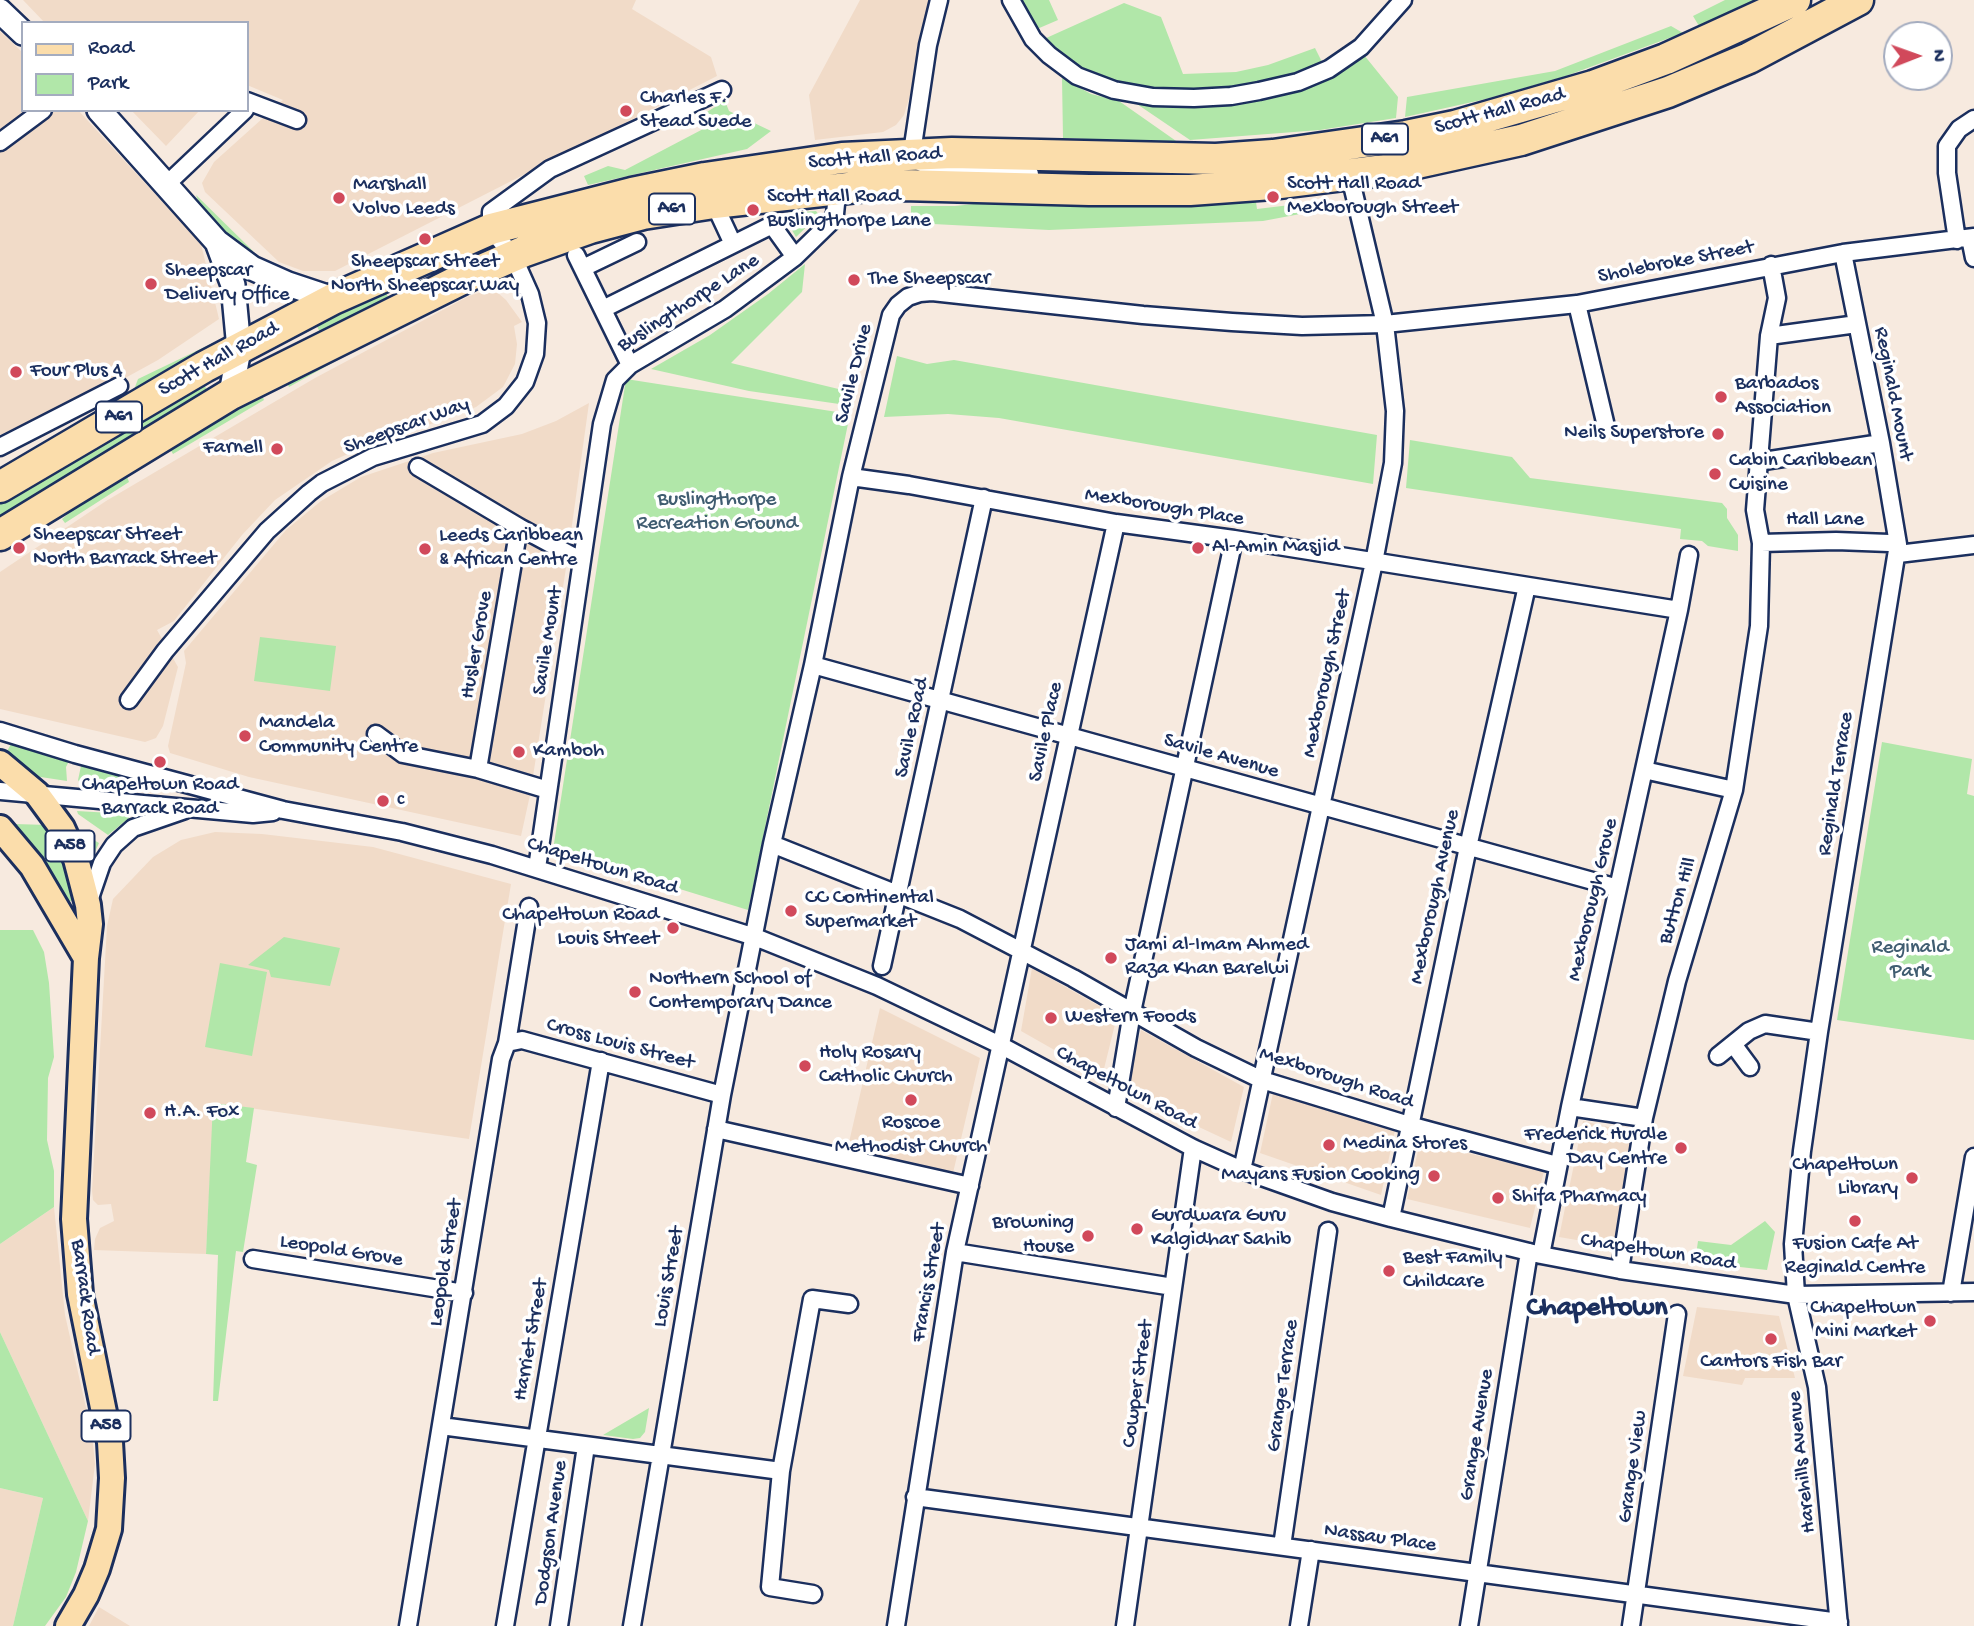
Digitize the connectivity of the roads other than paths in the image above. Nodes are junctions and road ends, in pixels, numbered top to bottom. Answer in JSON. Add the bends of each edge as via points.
{"nodes":[{"id":1,"x":939,"y":0,"type":"edge"},
{"id":2,"x":1011,"y":0,"type":"edge"},
{"id":3,"x":1403,"y":0,"type":"edge"},
{"id":4,"x":1795,"y":0,"type":"edge"},
{"id":5,"x":1858,"y":0,"type":"edge"},
{"id":6,"x":1829,"y":7,"type":"edge"},
{"id":7,"x":0,"y":10,"type":"edge"},
{"id":8,"x":21,"y":31,"type":"edge"},
{"id":9,"x":722,"y":90,"type":"dead end"},
{"id":10,"x":248,"y":106,"type":"edge"},
{"id":11,"x":40,"y":112,"type":"edge"},
{"id":12,"x":101,"y":112,"type":"edge"},
{"id":13,"x":242,"y":112,"type":"edge"},
{"id":14,"x":1974,"y":119,"type":"edge"},
{"id":15,"x":297,"y":120,"type":"dead end"},
{"id":16,"x":0,"y":142,"type":"edge"},
{"id":17,"x":1343,"y":145,"type":"junction"},
{"id":18,"x":913,"y":154,"type":"junction"},
{"id":19,"x":842,"y":158,"type":"junction"},
{"id":20,"x":1349,"y":175,"type":"junction"},
{"id":21,"x":167,"y":184,"type":"junction"},
{"id":22,"x":902,"y":185,"type":"junction"},
{"id":23,"x":837,"y":189,"type":"junction"},
{"id":24,"x":1089,"y":190,"type":"junction"},
{"id":25,"x":709,"y":191,"type":"junction"},
{"id":26,"x":491,"y":229,"type":"junction"},
{"id":27,"x":1967,"y":238,"type":"edge"},
{"id":28,"x":217,"y":242,"type":"junction"},
{"id":29,"x":637,"y":242,"type":"dead end"},
{"id":30,"x":733,"y":244,"type":"junction"},
{"id":31,"x":1843,"y":253,"type":"junction"},
{"id":32,"x":513,"y":256,"type":"junction"},
{"id":33,"x":795,"y":257,"type":"junction"},
{"id":34,"x":1974,"y":258,"type":"edge"},
{"id":35,"x":1771,"y":265,"type":"junction"},
{"id":36,"x":333,"y":299,"type":"junction"},
{"id":37,"x":1577,"y":304,"type":"junction"},
{"id":38,"x":603,"y":309,"type":"junction"},
{"id":39,"x":1385,"y":324,"type":"junction"},
{"id":40,"x":1857,"y":324,"type":"junction"},
{"id":41,"x":1769,"y":336,"type":"junction"},
{"id":42,"x":239,"y":349,"type":"junction"},
{"id":43,"x":630,"y":365,"type":"junction"},
{"id":44,"x":615,"y":380,"type":"joint"},
{"id":45,"x":119,"y":386,"type":"dead end"},
{"id":46,"x":231,"y":394,"type":"junction"},
{"id":47,"x":1605,"y":422,"type":"dead end"},
{"id":48,"x":1881,"y":443,"type":"junction"},
{"id":49,"x":0,"y":447,"type":"edge"},
{"id":50,"x":1757,"y":462,"type":"junction"},
{"id":51,"x":418,"y":467,"type":"dead end"},
{"id":52,"x":852,"y":477,"type":"junction"},
{"id":53,"x":0,"y":488,"type":"edge"},
{"id":54,"x":984,"y":498,"type":"junction"},
{"id":55,"x":1116,"y":523,"type":"junction"},
{"id":56,"x":519,"y":527,"type":"junction"},
{"id":57,"x":0,"y":535,"type":"edge"},
{"id":58,"x":1234,"y":540,"type":"junction"},
{"id":59,"x":1761,"y":543,"type":"junction"},
{"id":60,"x":1974,"y":545,"type":"edge"},
{"id":61,"x":1895,"y":547,"type":"junction"},
{"id":62,"x":1689,"y":555,"type":"dead end"},
{"id":63,"x":582,"y":561,"type":"junction"},
{"id":64,"x":1374,"y":562,"type":"junction"},
{"id":65,"x":1527,"y":586,"type":"junction"},
{"id":66,"x":1679,"y":610,"type":"junction"},
{"id":67,"x":813,"y":665,"type":"junction"},
{"id":68,"x":129,"y":700,"type":"dead end"},
{"id":69,"x":940,"y":701,"type":"junction"},
{"id":70,"x":0,"y":731,"type":"edge"},
{"id":71,"x":376,"y":734,"type":"dead end"},
{"id":72,"x":1068,"y":736,"type":"junction"},
{"id":73,"x":0,"y":763,"type":"edge"},
{"id":74,"x":478,"y":769,"type":"junction"},
{"id":75,"x":1184,"y":769,"type":"junction"},
{"id":76,"x":1644,"y":770,"type":"junction"},
{"id":77,"x":548,"y":790,"type":"junction"},
{"id":78,"x":1734,"y":790,"type":"junction"},
{"id":79,"x":0,"y":791,"type":"edge"},
{"id":80,"x":37,"y":794,"type":"junction"},
{"id":81,"x":1320,"y":806,"type":"junction"},
{"id":82,"x":194,"y":807,"type":"junction"},
{"id":83,"x":284,"y":810,"type":"junction"},
{"id":84,"x":0,"y":828,"type":"edge"},
{"id":85,"x":772,"y":844,"type":"junction"},
{"id":86,"x":1468,"y":847,"type":"junction"},
{"id":87,"x":537,"y":868,"type":"junction"},
{"id":88,"x":1618,"y":888,"type":"junction"},
{"id":89,"x":900,"y":893,"type":"junction"},
{"id":90,"x":88,"y":905,"type":"junction"},
{"id":91,"x":529,"y":907,"type":"dead end"},
{"id":92,"x":755,"y":937,"type":"junction"},
{"id":93,"x":1023,"y":951,"type":"junction"},
{"id":94,"x":86,"y":958,"type":"junction"},
{"id":95,"x":880,"y":975,"type":"junction"},
{"id":96,"x":1132,"y":1013,"type":"junction"},
{"id":97,"x":1819,"y":1032,"type":"junction"},
{"id":98,"x":507,"y":1043,"type":"junction"},
{"id":99,"x":1733,"y":1044,"type":"junction"},
{"id":100,"x":1000,"y":1045,"type":"junction"},
{"id":101,"x":1718,"y":1056,"type":"dead end"},
{"id":102,"x":601,"y":1061,"type":"junction"},
{"id":103,"x":1750,"y":1067,"type":"dead end"},
{"id":104,"x":1262,"y":1080,"type":"junction"},
{"id":105,"x":722,"y":1095,"type":"junction"},
{"id":106,"x":1570,"y":1107,"type":"junction"},
{"id":107,"x":1116,"y":1108,"type":"junction"},
{"id":108,"x":1644,"y":1118,"type":"junction"},
{"id":109,"x":1409,"y":1125,"type":"junction"},
{"id":110,"x":716,"y":1129,"type":"junction"},
{"id":111,"x":1193,"y":1148,"type":"junction"},
{"id":112,"x":1974,"y":1157,"type":"edge"},
{"id":113,"x":1557,"y":1165,"type":"junction"},
{"id":114,"x":1242,"y":1170,"type":"junction"},
{"id":115,"x":970,"y":1186,"type":"junction"},
{"id":116,"x":1391,"y":1218,"type":"junction"},
{"id":117,"x":1328,"y":1231,"type":"dead end"},
{"id":118,"x":955,"y":1252,"type":"junction"},
{"id":119,"x":1535,"y":1253,"type":"junction"},
{"id":120,"x":253,"y":1259,"type":"dead end"},
{"id":121,"x":1620,"y":1270,"type":"junction"},
{"id":122,"x":1173,"y":1287,"type":"junction"},
{"id":123,"x":1974,"y":1292,"type":"edge"},
{"id":124,"x":464,"y":1293,"type":"junction"},
{"id":125,"x":1951,"y":1293,"type":"junction"},
{"id":126,"x":1796,"y":1295,"type":"junction"},
{"id":127,"x":849,"y":1304,"type":"dead end"},
{"id":128,"x":1677,"y":1314,"type":"dead end"},
{"id":129,"x":441,"y":1426,"type":"junction"},
{"id":130,"x":537,"y":1440,"type":"junction"},
{"id":131,"x":586,"y":1446,"type":"junction"},
{"id":132,"x":661,"y":1455,"type":"junction"},
{"id":133,"x":781,"y":1471,"type":"junction"},
{"id":134,"x":915,"y":1497,"type":"junction"},
{"id":135,"x":1140,"y":1527,"type":"junction"},
{"id":136,"x":1282,"y":1546,"type":"junction"},
{"id":137,"x":1311,"y":1550,"type":"junction"},
{"id":138,"x":1477,"y":1573,"type":"junction"},
{"id":139,"x":813,"y":1594,"type":"dead end"},
{"id":140,"x":1636,"y":1594,"type":"junction"},
{"id":141,"x":1839,"y":1624,"type":"edge"},
{"id":142,"x":68,"y":1626,"type":"edge"},
{"id":143,"x":408,"y":1626,"type":"edge"},
{"id":144,"x":505,"y":1626,"type":"edge"},
{"id":145,"x":559,"y":1626,"type":"edge"},
{"id":146,"x":632,"y":1626,"type":"edge"},
{"id":147,"x":896,"y":1626,"type":"edge"},
{"id":148,"x":1125,"y":1626,"type":"edge"},
{"id":149,"x":1299,"y":1626,"type":"edge"},
{"id":150,"x":1469,"y":1626,"type":"edge"},
{"id":151,"x":1631,"y":1626,"type":"edge"}],
"edges":[{"from":1,"to":18,"type":"street"},
{"from":2,"to":3,"type":"street","via":[[1033,39],[1077,76],[1114,90],[1194,98],[1259,91],[1329,69],[1361,47]]},
{"from":4,"to":17,"type":"highway","name":"Scott Hall Road","number":"A61","via":[[1666,59],[1593,86],[1455,126]]},
{"from":5,"to":6,"type":"highway","name":"Scott Hall Road","number":"A61"},
{"from":6,"to":20,"type":"highway","name":"Scott Hall Road","number":"A61","via":[[1749,58],[1668,92],[1521,140]]},
{"from":7,"to":8,"type":"street"},
{"from":9,"to":26,"type":"street","via":[[550,169],[491,212]]},
{"from":10,"to":15,"type":"street"},
{"from":11,"to":16,"type":"street"},
{"from":12,"to":21,"type":"street"},
{"from":13,"to":21,"type":"street"},
{"from":14,"to":27,"type":"street","via":[[1959,129],[1947,146],[1947,173]]},
{"from":17,"to":18,"type":"highway","name":"Scott Hall Road","number":"A61","via":[[1216,159]]},
{"from":17,"to":20,"type":"street","name":"Mexborough Street"},
{"from":18,"to":19,"type":"highway","name":"Scott Hall Road","number":"A61"},
{"from":18,"to":22,"type":"street"},
{"from":18,"to":24,"type":"street","name":"Scott Hall Road","via":[[924,166],[1050,176]]},
{"from":19,"to":23,"type":"street","name":"Buslingthorpe Lane"},
{"from":19,"to":25,"type":"highway","name":"Scott Hall Road","number":"A61"},
{"from":20,"to":24,"type":"highway","name":"Scott Hall Road","number":"A61","via":[[1190,190]]},
{"from":20,"to":39,"type":"street","name":"Mexborough Street"},
{"from":21,"to":28,"type":"street"},
{"from":22,"to":23,"type":"highway","name":"Scott Hall Road","number":"A61"},
{"from":22,"to":24,"type":"highway","name":"Scott Hall Road","number":"A61"},
{"from":23,"to":25,"type":"highway","name":"Scott Hall Road","number":"A61"},
{"from":23,"to":33,"type":"street","name":"Buslingthorpe Lane","via":[[831,222]]},
{"from":25,"to":26,"type":"highway","name":"Scott Hall Road","number":"A61","via":[[632,193]]},
{"from":25,"to":30,"type":"street"},
{"from":25,"to":32,"type":"highway","name":"Scott Hall Road","number":"A61"},
{"from":26,"to":32,"type":"street","name":"Sheepscar Way"},
{"from":26,"to":36,"type":"highway","name":"Scott Hall Road","number":"A61"},
{"from":27,"to":31,"type":"street","name":"Sholebroke Street"},
{"from":27,"to":34,"type":"street"},
{"from":28,"to":36,"type":"street","via":[[252,268]]},
{"from":28,"to":42,"type":"street","via":[[233,285]]},
{"from":29,"to":38,"type":"street","via":[[579,261]]},
{"from":30,"to":33,"type":"street","via":[[772,225]]},
{"from":30,"to":38,"type":"street"},
{"from":31,"to":35,"type":"street","name":"Sholebroke Street"},
{"from":31,"to":40,"type":"street","name":"Reginald Mount"},
{"from":32,"to":46,"type":"highway","name":"Scott Hall Road","number":"A61"},
{"from":32,"to":68,"type":"street","name":"Sheepscar Way","via":[[537,323],[535,354],[525,382],[506,406],[482,424],[373,457],[309,493],[267,531]]},
{"from":33,"to":43,"type":"street","name":"Buslingthorpe Lane","via":[[725,309]]},
{"from":35,"to":37,"type":"street","name":"Sholebroke Street"},
{"from":35,"to":41,"type":"street","name":"Button Hill","via":[[1777,298]]},
{"from":36,"to":42,"type":"highway","name":"Scott Hall Road","number":"A61"},
{"from":37,"to":39,"type":"street","name":"Sholebroke Street"},
{"from":37,"to":47,"type":"street"},
{"from":38,"to":43,"type":"street"},
{"from":39,"to":52,"type":"street","name":"Savile Drive","via":[[1232,322],[920,293],[908,297],[891,315]]},
{"from":39,"to":64,"type":"street","name":"Mexborough Street","via":[[1395,411],[1393,463]]},
{"from":40,"to":41,"type":"street"},
{"from":40,"to":48,"type":"street","name":"Reginald Mount"},
{"from":41,"to":50,"type":"street","name":"Button Hill"},
{"from":42,"to":46,"type":"street"},
{"from":42,"to":53,"type":"highway","name":"Scott Hall Road","number":"A61"},
{"from":43,"to":44,"type":"street","name":"Buslingthorpe Lane"},
{"from":44,"to":63,"type":"street","name":"Savile Mount","via":[[602,424]]},
{"from":45,"to":49,"type":"street"},
{"from":46,"to":57,"type":"highway","name":"Scott Hall Road","number":"A61"},
{"from":48,"to":50,"type":"street"},
{"from":48,"to":61,"type":"street","name":"Reginald Mount"},
{"from":50,"to":59,"type":"street","name":"Button Hill","via":[[1755,509]]},
{"from":51,"to":56,"type":"street"},
{"from":52,"to":54,"type":"street","name":"Mexborough Place"},
{"from":52,"to":67,"type":"street","name":"Savile Drive"},
{"from":54,"to":55,"type":"street","name":"Mexborough Place"},
{"from":54,"to":69,"type":"street","name":"Savile Road"},
{"from":55,"to":58,"type":"street","name":"Mexborough Place"},
{"from":55,"to":72,"type":"street","name":"Savile Place"},
{"from":56,"to":63,"type":"street"},
{"from":56,"to":74,"type":"street","name":"Husler Grove"},
{"from":58,"to":64,"type":"street","name":"Mexborough Place"},
{"from":58,"to":75,"type":"street"},
{"from":59,"to":61,"type":"street","name":"Hall Lane","via":[[1836,541]]},
{"from":59,"to":78,"type":"street","name":"Button Hill","via":[[1759,626]]},
{"from":60,"to":61,"type":"street","name":"Hall Lane"},
{"from":61,"to":97,"type":"street","name":"Reginald Terrace"},
{"from":62,"to":66,"type":"street","name":"Mexborough Grove"},
{"from":63,"to":77,"type":"street","name":"Savile Mount"},
{"from":64,"to":65,"type":"street","name":"Mexborough Place"},
{"from":64,"to":81,"type":"street","name":"Mexborough Street"},
{"from":65,"to":66,"type":"street","name":"Mexborough Place"},
{"from":65,"to":86,"type":"street","name":"Mexborough Avenue"},
{"from":66,"to":76,"type":"street","name":"Mexborough Grove"},
{"from":67,"to":69,"type":"street","name":"Savile Avenue"},
{"from":67,"to":85,"type":"street","name":"Savile Drive"},
{"from":69,"to":72,"type":"street","name":"Savile Avenue"},
{"from":69,"to":89,"type":"street","name":"Savile Road"},
{"from":70,"to":83,"type":"street","name":"Chapeltown Road"},
{"from":71,"to":74,"type":"street","via":[[403,754]]},
{"from":72,"to":75,"type":"street","name":"Savile Avenue"},
{"from":72,"to":93,"type":"street","name":"Savile Place"},
{"from":73,"to":80,"type":"main road","name":"Barrack Road","number":"A58"},
{"from":74,"to":77,"type":"street"},
{"from":75,"to":81,"type":"street","name":"Savile Avenue"},
{"from":75,"to":96,"type":"street"},
{"from":76,"to":78,"type":"street"},
{"from":76,"to":88,"type":"street","name":"Mexborough Grove"},
{"from":77,"to":87,"type":"street","name":"Savile Mount"},
{"from":78,"to":108,"type":"street","name":"Button Hill","via":[[1676,981]]},
{"from":79,"to":80,"type":"street","name":"Chapeltown Road"},
{"from":80,"to":82,"type":"street","name":"Chapeltown Road"},
{"from":80,"to":90,"type":"main road","name":"Barrack Road","number":"A58","via":[[62,828]]},
{"from":81,"to":86,"type":"street","name":"Savile Avenue"},
{"from":81,"to":104,"type":"street","name":"Mexborough Street"},
{"from":82,"to":83,"type":"street","name":"Chapeltown Road","via":[[253,814]]},
{"from":82,"to":90,"type":"street","name":"Chapeltown Road","via":[[133,828],[114,845],[102,863]]},
{"from":83,"to":87,"type":"street","name":"Chapeltown Road","via":[[402,832]]},
{"from":84,"to":94,"type":"main road","number":"A58","via":[[32,866]]},
{"from":85,"to":89,"type":"street","name":"Mexborough Road"},
{"from":85,"to":92,"type":"street","name":"Savile Drive"},
{"from":86,"to":88,"type":"street","name":"Savile Avenue"},
{"from":86,"to":109,"type":"street","name":"Mexborough Avenue"},
{"from":87,"to":92,"type":"street","name":"Chapeltown Road"},
{"from":88,"to":106,"type":"street","name":"Mexborough Grove"},
{"from":89,"to":93,"type":"street","name":"Mexborough Road"},
{"from":89,"to":95,"type":"street","name":"Savile Road"},
{"from":90,"to":94,"type":"main road","name":"Barrack Road","number":"A58"},
{"from":91,"to":98,"type":"street","name":"Leopold Street"},
{"from":92,"to":95,"type":"street","name":"Chapeltown Road"},
{"from":92,"to":105,"type":"street","name":"Louis Street"},
{"from":93,"to":96,"type":"street","name":"Mexborough Road"},
{"from":93,"to":100,"type":"street","name":"Francis Street"},
{"from":94,"to":142,"type":"main road","name":"Barrack Road","number":"A58","via":[[74,1219],[80,1294],[110,1442],[112,1478],[109,1529],[97,1569]]},
{"from":95,"to":100,"type":"street","name":"Chapeltown Road"},
{"from":96,"to":104,"type":"street","name":"Mexborough Road"},
{"from":96,"to":107,"type":"street"},
{"from":97,"to":99,"type":"street","via":[[1765,1024]]},
{"from":97,"to":126,"type":"street","name":"Reginald Terrace","via":[[1794,1232]]},
{"from":98,"to":102,"type":"street","name":"Cross Louis Street","via":[[522,1040]]},
{"from":98,"to":124,"type":"street","name":"Leopold Street"},
{"from":99,"to":101,"type":"street"},
{"from":99,"to":103,"type":"street"},
{"from":100,"to":107,"type":"street","name":"Chapeltown Road"},
{"from":100,"to":115,"type":"street","name":"Francis Street"},
{"from":102,"to":105,"type":"street","name":"Cross Louis Street"},
{"from":102,"to":130,"type":"street","name":"Harriet Street"},
{"from":104,"to":109,"type":"street","name":"Mexborough Road"},
{"from":104,"to":114,"type":"street","name":"Mexborough Street"},
{"from":105,"to":110,"type":"street","name":"Louis Street"},
{"from":106,"to":108,"type":"street"},
{"from":106,"to":113,"type":"street","name":"Mexborough Grove"},
{"from":107,"to":111,"type":"street","name":"Chapeltown Road"},
{"from":108,"to":121,"type":"street","name":"Button Hill"},
{"from":109,"to":113,"type":"street","name":"Mexborough Road"},
{"from":109,"to":116,"type":"street","name":"Mexborough Avenue"},
{"from":110,"to":115,"type":"street"},
{"from":110,"to":132,"type":"street","name":"Louis Street"},
{"from":111,"to":114,"type":"street","name":"Chapeltown Road"},
{"from":111,"to":122,"type":"street","name":"Cowper Street"},
{"from":112,"to":125,"type":"street"},
{"from":113,"to":119,"type":"street","name":"Mexborough Grove"},
{"from":114,"to":116,"type":"street","name":"Chapeltown Road"},
{"from":115,"to":118,"type":"street","name":"Francis Street"},
{"from":116,"to":119,"type":"street","name":"Chapeltown Road"},
{"from":117,"to":136,"type":"street","name":"Grange Terrace"},
{"from":118,"to":122,"type":"street"},
{"from":118,"to":134,"type":"street","name":"Francis Street"},
{"from":119,"to":121,"type":"street","name":"Chapeltown Road"},
{"from":119,"to":138,"type":"street","name":"Grange Avenue"},
{"from":120,"to":124,"type":"street","name":"Leopold Grove"},
{"from":121,"to":126,"type":"street","name":"Chapeltown Road"},
{"from":122,"to":135,"type":"street","name":"Cowper Street"},
{"from":123,"to":125,"type":"street","name":"Chapeltown Road"},
{"from":124,"to":129,"type":"street","name":"Leopold Street"},
{"from":125,"to":126,"type":"street","name":"Chapeltown Road"},
{"from":126,"to":141,"type":"street","name":"Harehills Avenue","via":[[1817,1387]]},
{"from":127,"to":133,"type":"street","via":[[812,1299]]},
{"from":128,"to":140,"type":"street","name":"Grange View"},
{"from":129,"to":130,"type":"street"},
{"from":129,"to":143,"type":"street","name":"Leopold Street"},
{"from":130,"to":131,"type":"street"},
{"from":130,"to":144,"type":"street","name":"Harriet Street"},
{"from":131,"to":132,"type":"street"},
{"from":131,"to":145,"type":"street","name":"Dodgson Avenue"},
{"from":132,"to":133,"type":"street"},
{"from":132,"to":146,"type":"street","name":"Louis Street"},
{"from":133,"to":139,"type":"street","via":[[770,1587]]},
{"from":134,"to":135,"type":"street","name":"Nassau Place"},
{"from":134,"to":147,"type":"street","name":"Francis Street"},
{"from":135,"to":136,"type":"street","name":"Nassau Place"},
{"from":135,"to":148,"type":"street","name":"Cowper Street"},
{"from":136,"to":137,"type":"street","name":"Nassau Place"},
{"from":137,"to":138,"type":"street","name":"Nassau Place"},
{"from":137,"to":149,"type":"street"},
{"from":138,"to":140,"type":"street","name":"Nassau Place"},
{"from":138,"to":150,"type":"street","name":"Grange Avenue"},
{"from":140,"to":141,"type":"street","name":"Nassau Place"},
{"from":140,"to":151,"type":"street","name":"Grange View"}]}
